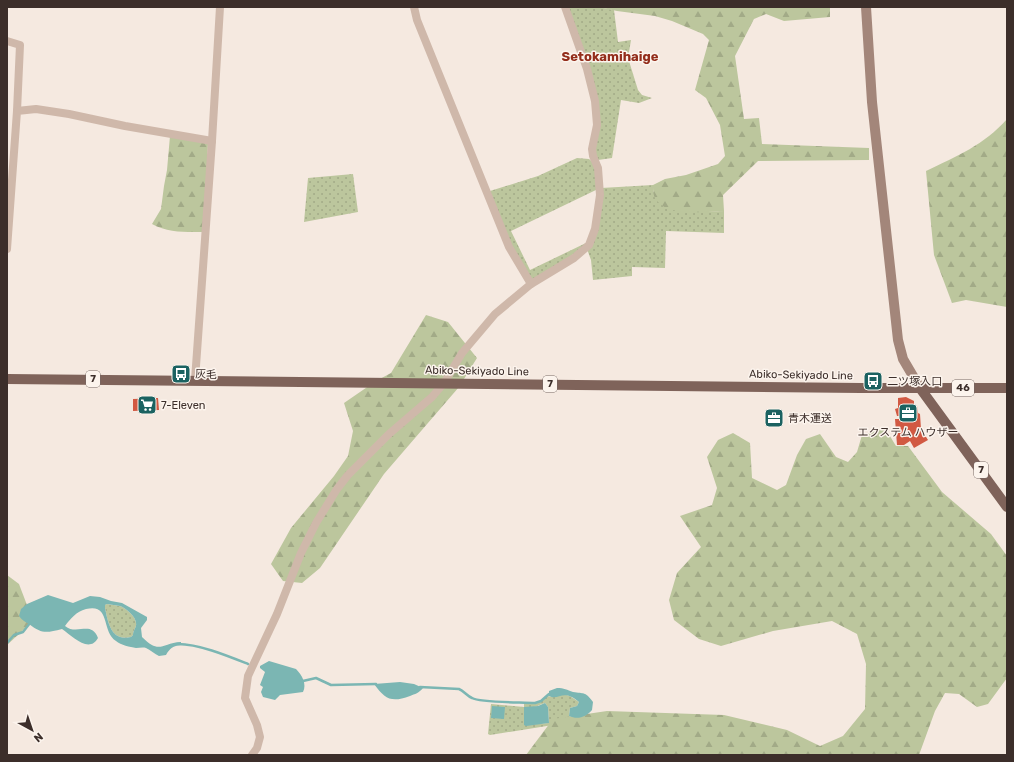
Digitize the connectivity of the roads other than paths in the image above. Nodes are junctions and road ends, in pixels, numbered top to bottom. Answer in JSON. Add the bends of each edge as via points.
{"nodes":[{"id":1,"x":220,"y":7,"type":"edge"},
{"id":2,"x":414,"y":7,"type":"edge"},
{"id":3,"x":565,"y":7,"type":"edge"},
{"id":4,"x":866,"y":7,"type":"edge"},
{"id":5,"x":7,"y":41,"type":"edge"},
{"id":6,"x":17,"y":111,"type":"junction"},
{"id":7,"x":212,"y":141,"type":"junction"},
{"id":8,"x":7,"y":250,"type":"edge"},
{"id":9,"x":530,"y":284,"type":"junction"},
{"id":10,"x":7,"y":379,"type":"edge"},
{"id":11,"x":194,"y":380,"type":"junction"},
{"id":12,"x":444,"y":383,"type":"junction"},
{"id":13,"x":920,"y":388,"type":"junction"},
{"id":14,"x":1007,"y":388,"type":"edge"},
{"id":15,"x":1007,"y":507,"type":"edge"},
{"id":16,"x":252,"y":755,"type":"edge"}],
"edges":[{"from":1,"to":7,"type":"street"},
{"from":2,"to":9,"type":"street","via":[[509,247]]},
{"from":3,"to":9,"type":"street","via":[[595,100],[597,125],[592,149],[598,168],[598,213],[589,245]]},
{"from":4,"to":13,"type":"street","via":[[874,117],[898,340],[903,359]]},
{"from":5,"to":6,"type":"street","via":[[20,45]]},
{"from":6,"to":7,"type":"street","via":[[36,109],[69,114]]},
{"from":6,"to":8,"type":"street"},
{"from":7,"to":11,"type":"street"},
{"from":9,"to":12,"type":"street","via":[[482,328],[462,353]]},
{"from":10,"to":11,"type":"main road","name":"Abiko-Sekiyado Line","number":"7"},
{"from":11,"to":12,"type":"main road","name":"Abiko-Sekiyado Line","number":"7"},
{"from":12,"to":13,"type":"main road","name":"Abiko-Sekiyado Line","number":"7"},
{"from":12,"to":16,"type":"street","via":[[348,475],[336,489],[316,523],[248,676],[246,698],[260,737],[258,748]]},
{"from":13,"to":14,"type":"main road","number":"46"},
{"from":13,"to":15,"type":"main road","number":"7"}]}
